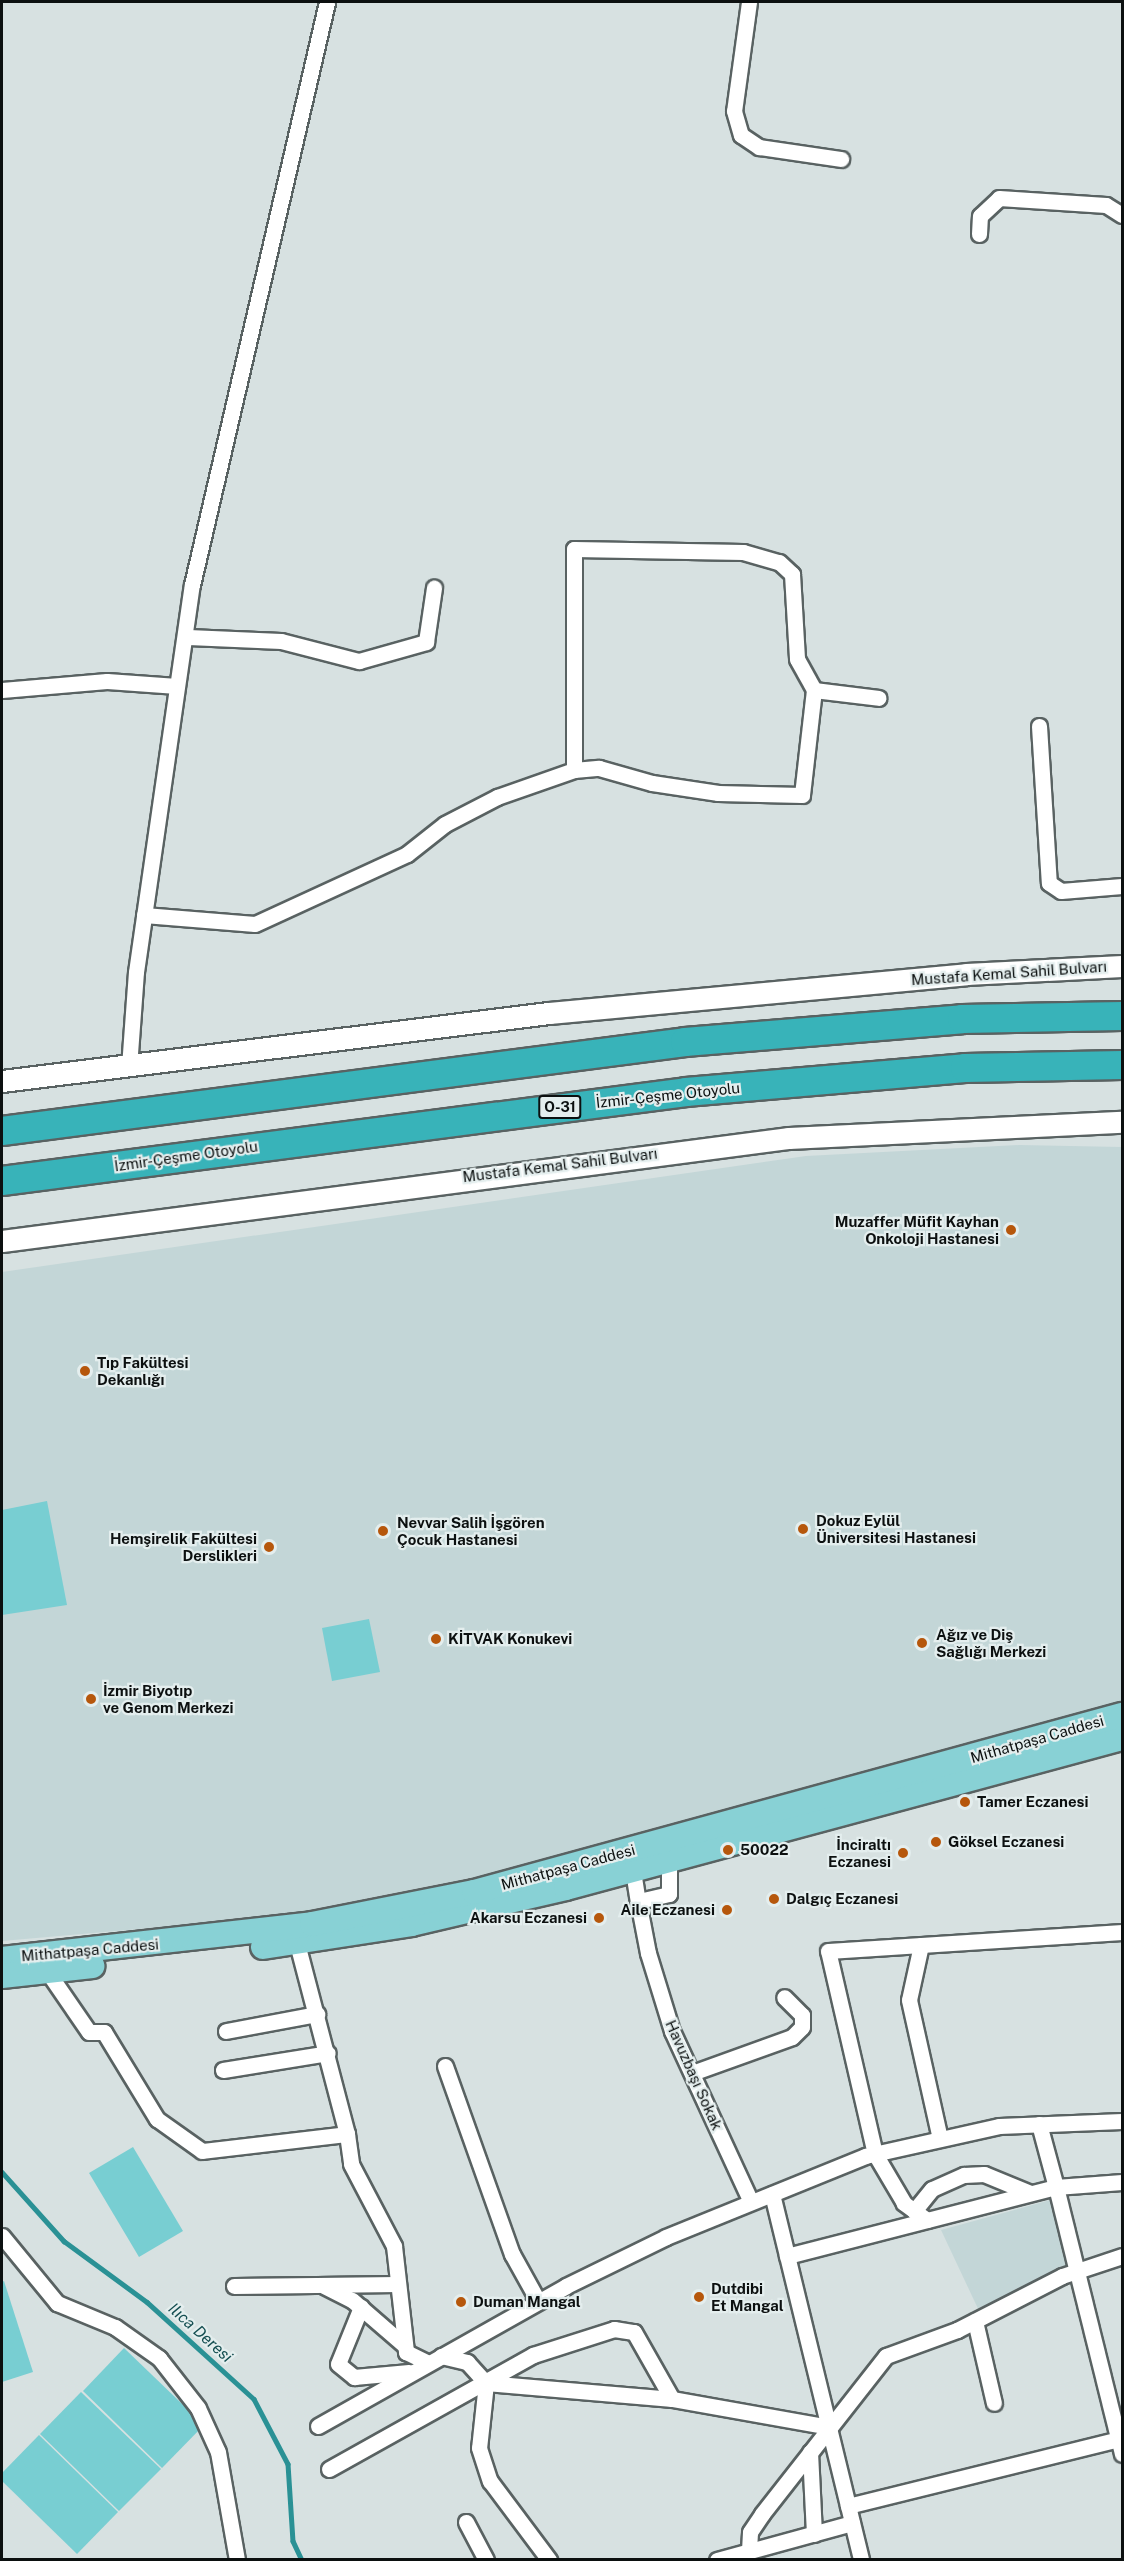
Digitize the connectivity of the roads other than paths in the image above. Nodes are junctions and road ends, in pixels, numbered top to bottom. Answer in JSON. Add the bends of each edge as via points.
{"nodes":[{"id":1,"x":327,"y":2,"type":"edge"},
{"id":2,"x":749,"y":2,"type":"edge"},
{"id":3,"x":841,"y":159,"type":"dead end"},
{"id":4,"x":1122,"y":215,"type":"edge"},
{"id":5,"x":979,"y":234,"type":"dead end"},
{"id":6,"x":434,"y":588,"type":"dead end"},
{"id":7,"x":188,"y":637,"type":"junction"},
{"id":8,"x":177,"y":686,"type":"junction"},
{"id":9,"x":2,"y":690,"type":"edge"},
{"id":10,"x":814,"y":690,"type":"junction"},
{"id":11,"x":879,"y":698,"type":"dead end"},
{"id":12,"x":1039,"y":726,"type":"dead end"},
{"id":13,"x":574,"y":770,"type":"junction"},
{"id":14,"x":1122,"y":886,"type":"edge"},
{"id":15,"x":144,"y":915,"type":"junction"},
{"id":16,"x":1122,"y":966,"type":"edge"},
{"id":17,"x":1122,"y":1016,"type":"edge"},
{"id":18,"x":1122,"y":1065,"type":"edge"},
{"id":19,"x":129,"y":1067,"type":"junction"},
{"id":20,"x":2,"y":1081,"type":"edge"},
{"id":21,"x":1122,"y":1122,"type":"edge"},
{"id":22,"x":2,"y":1131,"type":"edge"},
{"id":23,"x":2,"y":1181,"type":"edge"},
{"id":24,"x":2,"y":1241,"type":"edge"},
{"id":25,"x":1122,"y":1715,"type":"edge"},
{"id":26,"x":1122,"y":1738,"type":"edge"},
{"id":27,"x":669,"y":1861,"type":"junction"},
{"id":28,"x":633,"y":1871,"type":"junction"},
{"id":29,"x":638,"y":1901,"type":"junction"},
{"id":30,"x":1122,"y":1932,"type":"edge"},
{"id":31,"x":297,"y":1943,"type":"junction"},
{"id":32,"x":921,"y":1945,"type":"junction"},
{"id":33,"x":2,"y":1959,"type":"edge"},
{"id":34,"x":47,"y":1971,"type":"junction"},
{"id":35,"x":2,"y":1976,"type":"edge"},
{"id":36,"x":783,"y":1997,"type":"dead end"},
{"id":37,"x":317,"y":2014,"type":"junction"},
{"id":38,"x":226,"y":2031,"type":"dead end"},
{"id":39,"x":328,"y":2052,"type":"junction"},
{"id":40,"x":445,"y":2066,"type":"dead end"},
{"id":41,"x":223,"y":2070,"type":"dead end"},
{"id":42,"x":692,"y":2073,"type":"junction"},
{"id":43,"x":1122,"y":2121,"type":"edge"},
{"id":44,"x":1039,"y":2124,"type":"junction"},
{"id":45,"x":347,"y":2134,"type":"junction"},
{"id":46,"x":940,"y":2139,"type":"junction"},
{"id":47,"x":875,"y":2154,"type":"junction"},
{"id":48,"x":1122,"y":2182,"type":"edge"},
{"id":49,"x":1056,"y":2187,"type":"junction"},
{"id":50,"x":1030,"y":2193,"type":"junction"},
{"id":51,"x":772,"y":2194,"type":"junction"},
{"id":52,"x":751,"y":2202,"type":"junction"},
{"id":53,"x":921,"y":2215,"type":"junction"},
{"id":54,"x":2,"y":2236,"type":"edge"},
{"id":55,"x":787,"y":2256,"type":"junction"},
{"id":56,"x":1122,"y":2256,"type":"edge"},
{"id":57,"x":1079,"y":2270,"type":"junction"},
{"id":58,"x":398,"y":2284,"type":"junction"},
{"id":59,"x":321,"y":2285,"type":"junction"},
{"id":60,"x":234,"y":2286,"type":"dead end"},
{"id":61,"x":538,"y":2301,"type":"junction"},
{"id":62,"x":361,"y":2307,"type":"junction"},
{"id":63,"x":975,"y":2321,"type":"junction"},
{"id":64,"x":404,"y":2345,"type":"junction"},
{"id":65,"x":435,"y":2360,"type":"junction"},
{"id":66,"x":415,"y":2371,"type":"junction"},
{"id":67,"x":486,"y":2383,"type":"junction"},
{"id":68,"x":672,"y":2399,"type":"junction"},
{"id":69,"x":994,"y":2403,"type":"dead end"},
{"id":70,"x":318,"y":2426,"type":"dead end"},
{"id":71,"x":829,"y":2427,"type":"junction"},
{"id":72,"x":1118,"y":2439,"type":"junction"},
{"id":73,"x":810,"y":2452,"type":"junction"},
{"id":74,"x":1122,"y":2454,"type":"edge"},
{"id":75,"x":328,"y":2469,"type":"dead end"},
{"id":76,"x":848,"y":2506,"type":"junction"},
{"id":77,"x":466,"y":2522,"type":"dead end"},
{"id":78,"x":852,"y":2523,"type":"junction"},
{"id":79,"x":813,"y":2534,"type":"junction"},
{"id":80,"x":753,"y":2555,"type":"edge"},
{"id":81,"x":237,"y":2559,"type":"edge"},
{"id":82,"x":486,"y":2559,"type":"edge"},
{"id":83,"x":549,"y":2559,"type":"edge"},
{"id":84,"x":717,"y":2559,"type":"edge"},
{"id":85,"x":861,"y":2559,"type":"edge"}],
"edges":[{"from":1,"to":7,"type":"street","via":[[217,466],[192,585]]},
{"from":2,"to":3,"type":"street","via":[[734,111],[741,135],[759,147]]},
{"from":4,"to":5,"type":"street","via":[[1106,205],[999,198],[980,216]]},
{"from":6,"to":7,"type":"street","via":[[426,642],[359,661],[281,641]]},
{"from":7,"to":8,"type":"street"},
{"from":8,"to":9,"type":"street","via":[[107,681]]},
{"from":8,"to":15,"type":"street"},
{"from":10,"to":11,"type":"street"},
{"from":10,"to":13,"type":"street","via":[[802,795],[718,793],[652,783],[599,768]]},
{"from":10,"to":13,"type":"street","via":[[797,659],[792,574],[779,562],[743,552],[574,549]]},
{"from":12,"to":14,"type":"street","via":[[1049,883],[1061,891]]},
{"from":13,"to":15,"type":"street","via":[[497,797],[445,824],[407,854],[255,924]]},
{"from":15,"to":19,"type":"street"},
{"from":16,"to":19,"type":"main road","name":"Mustafa Kemal Sahil Bulvarı","via":[[966,974],[549,1013]]},
{"from":17,"to":22,"type":"highway","via":[[962,1019],[685,1042]]},
{"from":18,"to":23,"type":"highway","name":"İzmir-Çeşme Otoyolu","number":"O-31","via":[[966,1068],[686,1092]]},
{"from":19,"to":20,"type":"main road","name":"Mustafa Kemal Sahil Bulvarı"},
{"from":21,"to":24,"type":"main road","name":"Mustafa Kemal Sahil Bulvarı","via":[[789,1138]]},
{"from":25,"to":33,"type":"main road","name":"Mithatpaşa Caddesi","via":[[474,1892],[301,1926]]},
{"from":26,"to":27,"type":"main road","name":"Mithatpaşa Caddesi"},
{"from":27,"to":28,"type":"main road","name":"Mithatpaşa Caddesi"},
{"from":27,"to":29,"type":"street","via":[[669,1894]]},
{"from":28,"to":29,"type":"street","name":"Havuzbaşı Sokak"},
{"from":28,"to":31,"type":"main road","name":"Mithatpaşa Caddesi","via":[[411,1924]]},
{"from":29,"to":42,"type":"street","name":"Havuzbaşı Sokak","via":[[658,1987]]},
{"from":30,"to":32,"type":"street"},
{"from":31,"to":34,"type":"main road","name":"Mithatpaşa Caddesi"},
{"from":31,"to":37,"type":"street"},
{"from":32,"to":46,"type":"street","via":[[909,2000]]},
{"from":32,"to":47,"type":"street","via":[[828,1951]]},
{"from":34,"to":35,"type":"main road","name":"Mithatpaşa Caddesi"},
{"from":34,"to":45,"type":"street","via":[[89,2032],[104,2032],[157,2119],[202,2151]]},
{"from":36,"to":42,"type":"street","via":[[802,2015],[802,2027],[792,2037]]},
{"from":37,"to":38,"type":"street"},
{"from":37,"to":39,"type":"street"},
{"from":39,"to":41,"type":"street"},
{"from":39,"to":45,"type":"street"},
{"from":40,"to":61,"type":"street","via":[[512,2254]]},
{"from":42,"to":52,"type":"street","name":"Havuzbaşı Sokak"},
{"from":43,"to":44,"type":"street"},
{"from":44,"to":46,"type":"street","via":[[999,2126]]},
{"from":44,"to":49,"type":"street"},
{"from":45,"to":58,"type":"street","via":[[351,2164],[394,2246]]},
{"from":46,"to":47,"type":"street"},
{"from":47,"to":51,"type":"street"},
{"from":47,"to":53,"type":"street","via":[[888,2182]]},
{"from":48,"to":49,"type":"street"},
{"from":49,"to":50,"type":"street"},
{"from":49,"to":57,"type":"street"},
{"from":50,"to":53,"type":"street"},
{"from":50,"to":53,"type":"street","via":[[984,2175],[964,2175],[932,2189]]},
{"from":51,"to":52,"type":"street"},
{"from":51,"to":55,"type":"street"},
{"from":52,"to":61,"type":"street","via":[[666,2237]]},
{"from":53,"to":55,"type":"street"},
{"from":54,"to":81,"type":"street","via":[[57,2302],[115,2326],[159,2358],[198,2408],[218,2452]]},
{"from":55,"to":71,"type":"street"},
{"from":56,"to":57,"type":"street"},
{"from":57,"to":63,"type":"street"},
{"from":57,"to":72,"type":"street"},
{"from":58,"to":59,"type":"street"},
{"from":58,"to":64,"type":"street"},
{"from":59,"to":60,"type":"street"},
{"from":59,"to":62,"type":"street"},
{"from":61,"to":65,"type":"street"},
{"from":62,"to":64,"type":"street"},
{"from":62,"to":66,"type":"street","via":[[338,2364],[354,2377]]},
{"from":63,"to":69,"type":"street"},
{"from":63,"to":71,"type":"street","via":[[886,2356]]},
{"from":64,"to":65,"type":"street","via":[[406,2352]]},
{"from":65,"to":66,"type":"street"},
{"from":65,"to":67,"type":"street","via":[[467,2362]]},
{"from":66,"to":70,"type":"street"},
{"from":67,"to":68,"type":"street"},
{"from":67,"to":68,"type":"street","via":[[533,2355],[614,2329],[634,2332]]},
{"from":67,"to":75,"type":"street"},
{"from":67,"to":83,"type":"street","via":[[479,2448],[490,2481]]},
{"from":68,"to":71,"type":"street"},
{"from":71,"to":73,"type":"street"},
{"from":71,"to":76,"type":"street"},
{"from":72,"to":74,"type":"street"},
{"from":72,"to":76,"type":"street"},
{"from":73,"to":79,"type":"street"},
{"from":73,"to":80,"type":"street","via":[[750,2532]]},
{"from":76,"to":78,"type":"street"},
{"from":77,"to":82,"type":"street"},
{"from":78,"to":79,"type":"street"},
{"from":78,"to":85,"type":"street"},
{"from":79,"to":80,"type":"street"},
{"from":80,"to":84,"type":"street"}]}
